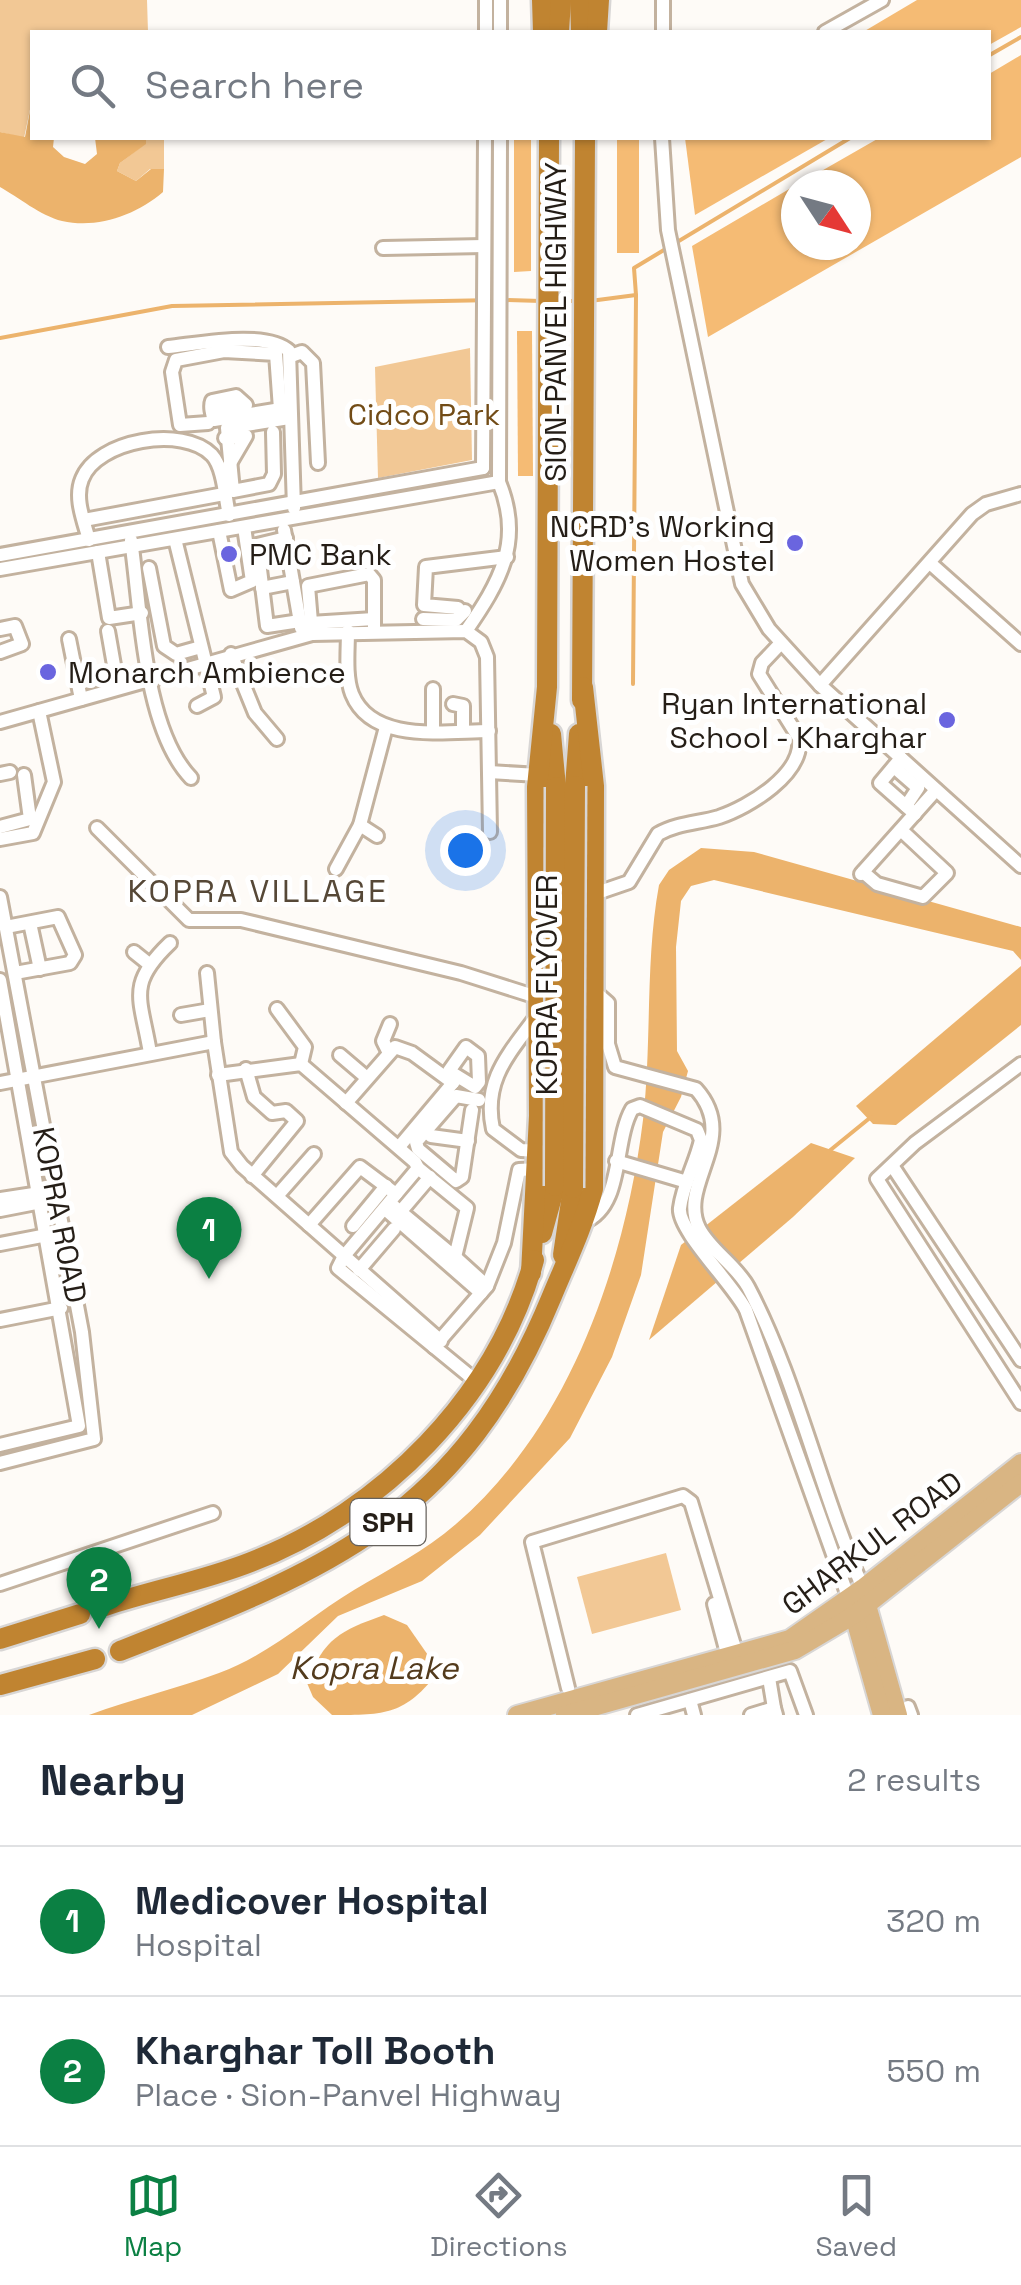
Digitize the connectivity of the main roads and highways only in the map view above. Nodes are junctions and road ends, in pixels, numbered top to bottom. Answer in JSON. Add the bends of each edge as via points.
{"nodes":[{"id":1,"x":542,"y":0,"type":"edge"},
{"id":2,"x":561,"y":0,"type":"edge"},
{"id":3,"x":580,"y":0,"type":"edge"},
{"id":4,"x":599,"y":0,"type":"edge"},
{"id":5,"x":543,"y":30,"type":"edge"},
{"id":6,"x":560,"y":30,"type":"edge"},
{"id":7,"x":581,"y":30,"type":"edge"},
{"id":8,"x":597,"y":30,"type":"edge"},
{"id":9,"x":549,"y":140,"type":"edge"},
{"id":10,"x":586,"y":140,"type":"edge"},
{"id":11,"x":547,"y":687,"type":"joint"},
{"id":12,"x":583,"y":687,"type":"junction"},
{"id":13,"x":557,"y":783,"type":"junction"},
{"id":14,"x":564,"y":1187,"type":"junction"},
{"id":15,"x":530,"y":1272,"type":"junction"},
{"id":16,"x":558,"y":1282,"type":"junction"},
{"id":17,"x":1021,"y":1463,"type":"edge"},
{"id":18,"x":1021,"y":1483,"type":"edge"},
{"id":19,"x":858,"y":1601,"type":"junction"},
{"id":20,"x":105,"y":1606,"type":"dead end"},
{"id":21,"x":80,"y":1614,"type":"dead end"},
{"id":22,"x":0,"y":1639,"type":"edge"},
{"id":23,"x":120,"y":1651,"type":"dead end"},
{"id":24,"x":96,"y":1659,"type":"dead end"},
{"id":25,"x":0,"y":1685,"type":"edge"},
{"id":26,"x":568,"y":1694,"type":"edge"},
{"id":27,"x":612,"y":1703,"type":"edge"},
{"id":28,"x":906,"y":1712,"type":"edge"},
{"id":29,"x":517,"y":1715,"type":"edge"},
{"id":30,"x":882,"y":1715,"type":"edge"}],
"edges":[{"from":1,"to":5,"type":"highway"},
{"from":2,"to":6,"type":"highway"},
{"from":3,"to":7,"type":"highway"},
{"from":4,"to":8,"type":"highway"},
{"from":9,"to":11,"type":"highway","name":"SION-PANVEL HIGHWAY","number":"SPH"},
{"from":10,"to":12,"type":"highway","name":"SION-PANVEL HIGHWAY","number":"SPH"},
{"from":11,"to":13,"type":"highway","name":"KOPRA FLYOVER","number":"SPH"},
{"from":12,"to":13,"type":"highway","name":"KOPRA FLYOVER","number":"SPH"},
{"from":12,"to":16,"type":"highway","via":[[594,786],[595,1151],[584,1222]]},
{"from":13,"to":14,"type":"highway","name":"KOPRA FLYOVER","number":"SPH","bridge":true},
{"from":13,"to":15,"type":"highway"},
{"from":14,"to":15,"type":"highway","name":"KOPRA FLYOVER","number":"SPH"},
{"from":14,"to":16,"type":"highway","name":"KOPRA FLYOVER","number":"SPH"},
{"from":15,"to":20,"type":"highway","number":"SPH","via":[[477,1382],[411,1460],[336,1520],[250,1563]]},
{"from":16,"to":23,"type":"highway","number":"SPH","via":[[498,1404],[407,1506],[293,1581]]},
{"from":17,"to":19,"type":"main road","name":"GHARKUL ROAD"},
{"from":18,"to":19,"type":"main road","name":"GHARKUL ROAD"},
{"from":19,"to":27,"type":"main road","name":"GHARKUL ROAD","via":[[790,1639]]},
{"from":19,"to":27,"type":"main road","name":"GHARKUL ROAD","via":[[781,1656]]},
{"from":19,"to":28,"type":"main road"},
{"from":19,"to":30,"type":"main road"},
{"from":21,"to":22,"type":"highway"},
{"from":24,"to":25,"type":"highway"},
{"from":26,"to":27,"type":"main road","name":"GHARKUL ROAD"},
{"from":26,"to":29,"type":"main road","name":"GHARKUL ROAD"}]}
